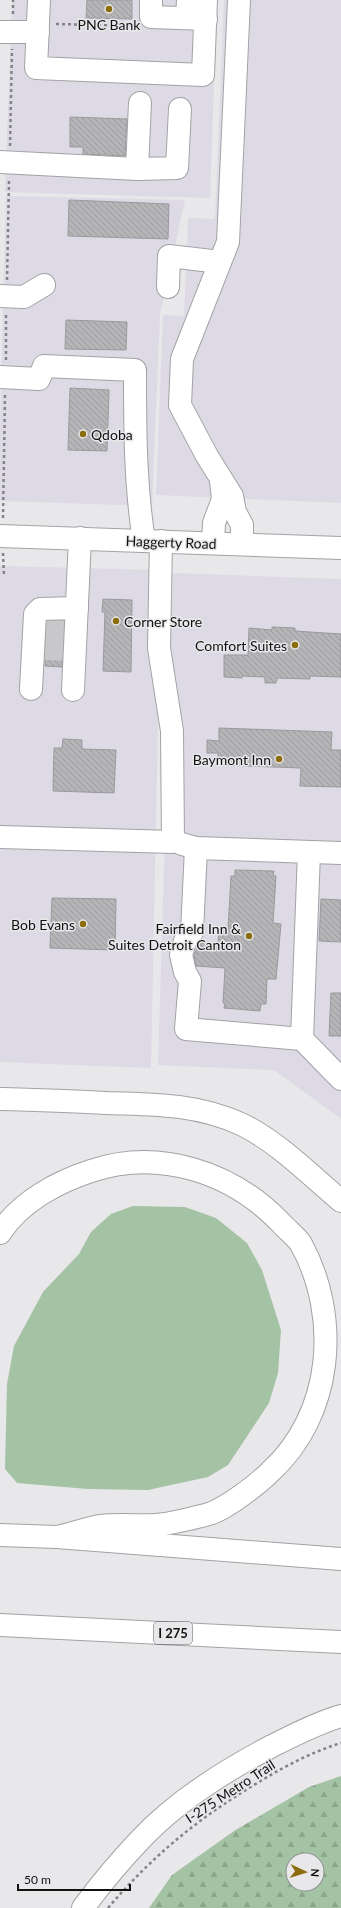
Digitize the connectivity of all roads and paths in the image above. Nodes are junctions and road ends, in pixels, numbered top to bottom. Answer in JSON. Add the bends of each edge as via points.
{"nodes":[{"id":1,"x":39,"y":0,"type":"edge"},
{"id":2,"x":151,"y":0,"type":"edge"},
{"id":3,"x":239,"y":0,"type":"edge"},
{"id":4,"x":197,"y":9,"type":"edge"},
{"id":5,"x":139,"y":26,"type":"dead end"},
{"id":6,"x":0,"y":32,"type":"edge"},
{"id":7,"x":42,"y":34,"type":"junction"},
{"id":8,"x":204,"y":61,"type":"junction"},
{"id":9,"x":236,"y":62,"type":"junction"},
{"id":10,"x":140,"y":103,"type":"dead end"},
{"id":11,"x":180,"y":109,"type":"dead end"},
{"id":12,"x":0,"y":162,"type":"edge"},
{"id":13,"x":137,"y":169,"type":"junction"},
{"id":14,"x":220,"y":262,"type":"junction"},
{"id":15,"x":44,"y":285,"type":"dead end"},
{"id":16,"x":168,"y":287,"type":"dead end"},
{"id":17,"x":0,"y":296,"type":"edge"},
{"id":18,"x":0,"y":378,"type":"edge"},
{"id":19,"x":220,"y":478,"type":"junction"},
{"id":20,"x":0,"y":536,"type":"edge"},
{"id":21,"x":80,"y":538,"type":"junction"},
{"id":22,"x":152,"y":541,"type":"junction"},
{"id":23,"x":213,"y":543,"type":"junction"},
{"id":24,"x":242,"y":544,"type":"junction"},
{"id":25,"x":341,"y":548,"type":"edge"},
{"id":26,"x":77,"y":608,"type":"junction"},
{"id":27,"x":31,"y":689,"type":"dead end"},
{"id":28,"x":73,"y":690,"type":"dead end"},
{"id":29,"x":0,"y":837,"type":"edge"},
{"id":30,"x":173,"y":842,"type":"junction"},
{"id":31,"x":196,"y":848,"type":"junction"},
{"id":32,"x":308,"y":852,"type":"junction"},
{"id":33,"x":341,"y":853,"type":"edge"},
{"id":34,"x":302,"y":1039,"type":"junction"},
{"id":35,"x":341,"y":1079,"type":"edge"},
{"id":36,"x":0,"y":1099,"type":"edge"},
{"id":37,"x":341,"y":1201,"type":"edge"},
{"id":38,"x":0,"y":1233,"type":"edge"},
{"id":39,"x":4,"y":1535,"type":"edge"},
{"id":40,"x":57,"y":1537,"type":"junction"},
{"id":41,"x":341,"y":1559,"type":"edge"},
{"id":42,"x":3,"y":1625,"type":"edge"},
{"id":43,"x":341,"y":1642,"type":"edge"},
{"id":44,"x":341,"y":1716,"type":"edge"},
{"id":45,"x":341,"y":1743,"type":"edge"},
{"id":46,"x":83,"y":1908,"type":"edge"},
{"id":47,"x":108,"y":1908,"type":"edge"}],
"edges":[{"from":1,"to":7,"type":"main road"},
{"from":2,"to":4,"type":"main road","via":[[151,17]]},
{"from":3,"to":9,"type":"main road"},
{"from":4,"to":8,"type":"main road"},
{"from":5,"to":7,"type":"path"},
{"from":6,"to":7,"type":"main road"},
{"from":7,"to":8,"type":"main road","via":[[36,68],[203,75]]},
{"from":8,"to":9,"type":"main road"},
{"from":9,"to":14,"type":"main road","via":[[228,242]]},
{"from":10,"to":13,"type":"main road"},
{"from":11,"to":13,"type":"main road","via":[[177,168]]},
{"from":12,"to":13,"type":"main road"},
{"from":14,"to":16,"type":"main road","via":[[169,256]]},
{"from":14,"to":19,"type":"main road","via":[[182,359],[180,405]]},
{"from":15,"to":17,"type":"main road","via":[[24,297]]},
{"from":18,"to":22,"type":"main road","via":[[39,378],[44,366],[135,370],[135,461],[138,502]]},
{"from":19,"to":23,"type":"main road","via":[[222,499],[214,523]]},
{"from":19,"to":24,"type":"main road","via":[[232,496],[235,512],[242,525]]},
{"from":20,"to":21,"type":"main road","name":"Haggerty Road"},
{"from":21,"to":22,"type":"main road","name":"Haggerty Road"},
{"from":21,"to":26,"type":"main road"},
{"from":22,"to":23,"type":"main road","name":"Haggerty Road"},
{"from":22,"to":30,"type":"main road","via":[[159,648],[172,731]]},
{"from":23,"to":24,"type":"main road","name":"Haggerty Road"},
{"from":24,"to":25,"type":"main road","name":"Haggerty Road"},
{"from":26,"to":27,"type":"main road","via":[[40,609],[35,614],[38,640]]},
{"from":26,"to":28,"type":"main road","via":[[72,641]]},
{"from":29,"to":30,"type":"main road"},
{"from":30,"to":31,"type":"main road"},
{"from":31,"to":32,"type":"main road"},
{"from":31,"to":34,"type":"main road","via":[[192,932],[185,941],[181,955],[190,981],[186,1029]]},
{"from":32,"to":33,"type":"main road"},
{"from":32,"to":34,"type":"main road"},
{"from":34,"to":35,"type":"main road"},
{"from":36,"to":37,"type":"main road","via":[[173,1105],[206,1111],[242,1125],[273,1144]]},
{"from":38,"to":40,"type":"main road","via":[[20,1211],[50,1188],[79,1175],[111,1164],[144,1162],[182,1165],[214,1175],[268,1210],[300,1243],[316,1276],[325,1311],[327,1358],[321,1393],[312,1417],[287,1457],[255,1486],[214,1512],[159,1525],[101,1526]]},
{"from":39,"to":40,"type":"main road"},
{"from":40,"to":41,"type":"main road"},
{"from":42,"to":43,"type":"main road","number":"I 275"},
{"from":44,"to":46,"type":"main road","via":[[246,1759],[204,1786],[140,1840],[105,1878]]},
{"from":45,"to":47,"type":"path","name":"I-275 Metro Trail","via":[[304,1757],[271,1775],[197,1822],[159,1854]]}]}
